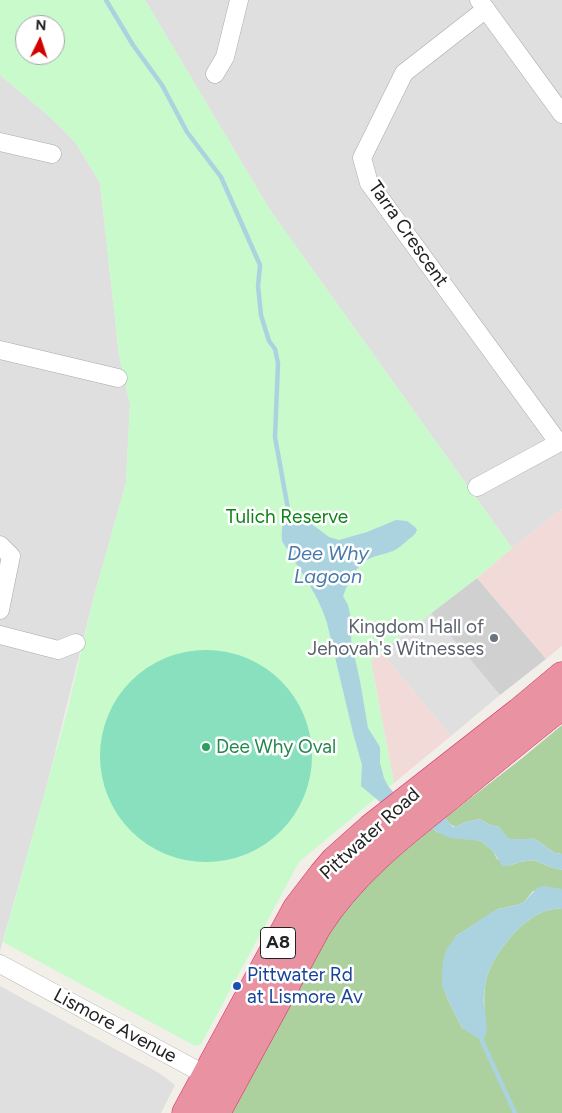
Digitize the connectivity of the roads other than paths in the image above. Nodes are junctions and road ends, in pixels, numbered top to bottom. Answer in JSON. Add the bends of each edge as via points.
{"nodes":[{"id":1,"x":239,"y":0,"type":"edge"},
{"id":2,"x":482,"y":5,"type":"edge"},
{"id":3,"x":216,"y":74,"type":"dead end"},
{"id":4,"x":562,"y":114,"type":"edge"},
{"id":5,"x":0,"y":142,"type":"edge"},
{"id":6,"x":52,"y":154,"type":"dead end"},
{"id":7,"x":0,"y":350,"type":"edge"},
{"id":8,"x":118,"y":378,"type":"dead end"},
{"id":9,"x":560,"y":442,"type":"edge"},
{"id":10,"x":476,"y":487,"type":"dead end"},
{"id":11,"x":0,"y":545,"type":"edge"},
{"id":12,"x":0,"y":610,"type":"edge"},
{"id":13,"x":0,"y":635,"type":"edge"},
{"id":14,"x":76,"y":643,"type":"dead end"},
{"id":15,"x":562,"y":676,"type":"edge"},
{"id":16,"x":562,"y":705,"type":"edge"},
{"id":17,"x":422,"y":802,"type":"junction"},
{"id":18,"x":0,"y":964,"type":"edge"},
{"id":19,"x":218,"y":1081,"type":"junction"},
{"id":20,"x":186,"y":1113,"type":"edge"},
{"id":21,"x":216,"y":1113,"type":"edge"}],
"edges":[{"from":1,"to":3,"type":"street","via":[[225,56]]},
{"from":2,"to":4,"type":"street"},
{"from":2,"to":9,"type":"street","name":"Tarra Crescent","via":[[404,72],[362,158],[369,183]]},
{"from":5,"to":6,"type":"street"},
{"from":7,"to":8,"type":"street"},
{"from":9,"to":10,"type":"street"},
{"from":11,"to":12,"type":"street","via":[[10,556]]},
{"from":13,"to":14,"type":"street","via":[[58,650]]},
{"from":15,"to":17,"type":"highway","name":"Pittwater Road","number":"A8"},
{"from":16,"to":17,"type":"highway","name":"Pittwater Road","number":"A8"},
{"from":17,"to":19,"type":"highway","name":"Pittwater Road","number":"A8","via":[[382,835],[363,869],[325,914]]},
{"from":18,"to":19,"type":"street","name":"Lismore Avenue"},
{"from":19,"to":20,"type":"highway","name":"Pittwater Road","number":"A8"},
{"from":19,"to":21,"type":"highway","name":"Pittwater Road","number":"A8"}]}
